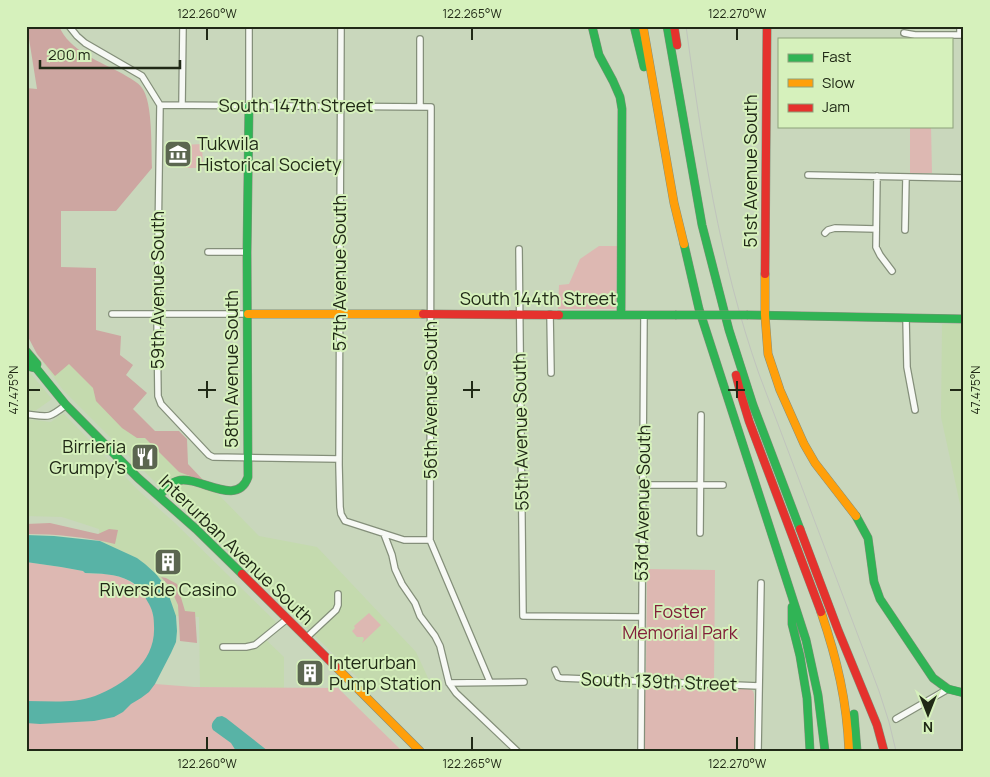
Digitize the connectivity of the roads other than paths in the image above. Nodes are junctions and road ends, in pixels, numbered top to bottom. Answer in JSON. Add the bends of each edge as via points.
{"nodes":[{"id":1,"x":69,"y":26,"type":"edge"},
{"id":2,"x":183,"y":26,"type":"edge"},
{"id":3,"x":249,"y":26,"type":"edge"},
{"id":4,"x":340,"y":26,"type":"edge"},
{"id":5,"x":592,"y":26,"type":"edge"},
{"id":6,"x":634,"y":26,"type":"edge"},
{"id":7,"x":643,"y":26,"type":"edge"},
{"id":8,"x":667,"y":26,"type":"edge"},
{"id":9,"x":674,"y":26,"type":"edge"},
{"id":10,"x":767,"y":26,"type":"edge"},
{"id":11,"x":960,"y":26,"type":"edge"},
{"id":12,"x":904,"y":33,"type":"dead end"},
{"id":13,"x":962,"y":35,"type":"edge"},
{"id":14,"x":420,"y":39,"type":"dead end"},
{"id":15,"x":160,"y":105,"type":"junction"},
{"id":16,"x":182,"y":105,"type":"junction"},
{"id":17,"x":248,"y":106,"type":"junction"},
{"id":18,"x":340,"y":106,"type":"junction"},
{"id":19,"x":420,"y":106,"type":"junction"},
{"id":20,"x":431,"y":107,"type":"joint"},
{"id":21,"x":661,"y":134,"type":"junction"},
{"id":22,"x":690,"y":162,"type":"junction"},
{"id":23,"x":808,"y":175,"type":"dead end"},
{"id":24,"x":877,"y":176,"type":"junction"},
{"id":25,"x":906,"y":177,"type":"junction"},
{"id":26,"x":964,"y":178,"type":"edge"},
{"id":27,"x":876,"y":229,"type":"junction"},
{"id":28,"x":905,"y":230,"type":"dead end"},
{"id":29,"x":825,"y":233,"type":"dead end"},
{"id":30,"x":519,"y":249,"type":"dead end"},
{"id":31,"x":208,"y":252,"type":"dead end"},
{"id":32,"x":247,"y":252,"type":"junction"},
{"id":33,"x":892,"y":271,"type":"dead end"},
{"id":34,"x":112,"y":314,"type":"dead end"},
{"id":35,"x":157,"y":314,"type":"junction"},
{"id":36,"x":248,"y":314,"type":"junction"},
{"id":37,"x":340,"y":314,"type":"junction"},
{"id":38,"x":431,"y":314,"type":"junction"},
{"id":39,"x":520,"y":314,"type":"junction"},
{"id":40,"x":550,"y":314,"type":"junction"},
{"id":41,"x":621,"y":314,"type":"junction"},
{"id":42,"x":644,"y":315,"type":"junction"},
{"id":43,"x":765,"y":315,"type":"junction"},
{"id":44,"x":906,"y":318,"type":"junction"},
{"id":45,"x":964,"y":319,"type":"edge"},
{"id":46,"x":729,"y":330,"type":"junction"},
{"id":47,"x":26,"y":350,"type":"edge"},
{"id":48,"x":26,"y":362,"type":"edge"},
{"id":49,"x":36,"y":368,"type":"junction"},
{"id":50,"x":551,"y":373,"type":"dead end"},
{"id":51,"x":66,"y":405,"type":"junction"},
{"id":52,"x":915,"y":410,"type":"dead end"},
{"id":53,"x":26,"y":414,"type":"edge"},
{"id":54,"x":702,"y":415,"type":"dead end"},
{"id":55,"x":248,"y":457,"type":"junction"},
{"id":56,"x":340,"y":460,"type":"junction"},
{"id":57,"x":643,"y":485,"type":"junction"},
{"id":58,"x":701,"y":485,"type":"junction"},
{"id":59,"x":723,"y":485,"type":"dead end"},
{"id":60,"x":159,"y":496,"type":"junction"},
{"id":61,"x":700,"y":533,"type":"dead end"},
{"id":62,"x":384,"y":534,"type":"junction"},
{"id":63,"x":430,"y":540,"type":"junction"},
{"id":64,"x":761,"y":583,"type":"dead end"},
{"id":65,"x":338,"y":594,"type":"dead end"},
{"id":66,"x":792,"y":598,"type":"junction"},
{"id":67,"x":642,"y":617,"type":"junction"},
{"id":68,"x":288,"y":620,"type":"junction"},
{"id":69,"x":838,"y":630,"type":"junction"},
{"id":70,"x":306,"y":638,"type":"junction"},
{"id":71,"x":222,"y":647,"type":"dead end"},
{"id":72,"x":555,"y":670,"type":"dead end"},
{"id":73,"x":490,"y":682,"type":"junction"},
{"id":74,"x":524,"y":682,"type":"dead end"},
{"id":75,"x":641,"y":682,"type":"junction"},
{"id":76,"x":449,"y":683,"type":"junction"},
{"id":77,"x":759,"y":686,"type":"junction"},
{"id":78,"x":948,"y":689,"type":"junction"},
{"id":79,"x":964,"y":693,"type":"edge"},
{"id":80,"x":864,"y":696,"type":"junction"},
{"id":81,"x":896,"y":718,"type":"dead end"},
{"id":82,"x":420,"y":751,"type":"edge"},
{"id":83,"x":517,"y":751,"type":"edge"},
{"id":84,"x":641,"y":751,"type":"edge"},
{"id":85,"x":758,"y":751,"type":"edge"},
{"id":86,"x":810,"y":751,"type":"edge"},
{"id":87,"x":825,"y":751,"type":"edge"},
{"id":88,"x":849,"y":751,"type":"edge"},
{"id":89,"x":857,"y":751,"type":"edge"},
{"id":90,"x":878,"y":751,"type":"edge"},
{"id":91,"x":884,"y":751,"type":"edge"}],
"edges":[{"from":1,"to":15,"type":"street","via":[[85,42],[142,76]]},
{"from":2,"to":16,"type":"street"},
{"from":3,"to":17,"type":"street","name":"58th Avenue South"},
{"from":4,"to":18,"type":"street","name":"57th Avenue South"},
{"from":5,"to":41,"type":"main road","via":[[599,55],[620,97],[622,109]]},
{"from":6,"to":21,"type":"main road"},
{"from":7,"to":21,"type":"main road"},
{"from":8,"to":22,"type":"main road"},
{"from":9,"to":22,"type":"main road","via":[[687,107]]},
{"from":10,"to":43,"type":"main road","name":"51st Avenue South"},
{"from":11,"to":13,"type":"street"},
{"from":12,"to":13,"type":"street"},
{"from":14,"to":19,"type":"street"},
{"from":15,"to":16,"type":"street","name":"South 147th Street"},
{"from":15,"to":35,"type":"street","name":"59th Avenue South"},
{"from":16,"to":17,"type":"street","name":"South 147th Street"},
{"from":17,"to":18,"type":"street","name":"South 147th Street"},
{"from":17,"to":32,"type":"main road","name":"58th Avenue South"},
{"from":18,"to":19,"type":"street","name":"South 147th Street"},
{"from":18,"to":37,"type":"street","name":"57th Avenue South"},
{"from":19,"to":20,"type":"street","name":"South 147th Street"},
{"from":20,"to":38,"type":"street","name":"56th Avenue South"},
{"from":21,"to":66,"type":"main road","via":[[699,309]]},
{"from":22,"to":46,"type":"main road","via":[[702,225]]},
{"from":23,"to":24,"type":"street"},
{"from":24,"to":25,"type":"street"},
{"from":24,"to":27,"type":"street"},
{"from":25,"to":26,"type":"street"},
{"from":25,"to":28,"type":"street"},
{"from":27,"to":29,"type":"street","via":[[835,228]]},
{"from":27,"to":33,"type":"street","via":[[877,251]]},
{"from":30,"to":39,"type":"street","name":"55th Avenue South"},
{"from":31,"to":32,"type":"street"},
{"from":32,"to":36,"type":"main road","name":"58th Avenue South"},
{"from":34,"to":35,"type":"street","name":"South 144th Street"},
{"from":35,"to":36,"type":"street","name":"South 144th Street"},
{"from":35,"to":55,"type":"street","name":"59th Avenue South","via":[[159,400],[163,408],[209,455],[217,458]]},
{"from":36,"to":37,"type":"main road","name":"South 144th Street"},
{"from":36,"to":55,"type":"main road","name":"58th Avenue South"},
{"from":37,"to":38,"type":"main road","name":"South 144th Street"},
{"from":37,"to":56,"type":"street","name":"57th Avenue South"},
{"from":38,"to":39,"type":"main road","name":"South 144th Street"},
{"from":38,"to":63,"type":"street","name":"56th Avenue South"},
{"from":39,"to":40,"type":"main road","name":"South 144th Street"},
{"from":39,"to":67,"type":"street","name":"55th Avenue South","via":[[523,616]]},
{"from":40,"to":41,"type":"main road","name":"South 144th Street"},
{"from":40,"to":50,"type":"street"},
{"from":41,"to":42,"type":"main road","name":"South 144th Street"},
{"from":42,"to":43,"type":"main road","name":"South 144th Street","bridge":true},
{"from":42,"to":57,"type":"street","name":"53rd Avenue South"},
{"from":43,"to":44,"type":"main road","name":"South 144th Street"},
{"from":43,"to":78,"type":"main road","name":"51st Avenue South","via":[[768,354],[780,390],[815,463],[855,514],[868,538],[880,600],[933,678]]},
{"from":44,"to":45,"type":"main road","name":"South 144th Street"},
{"from":44,"to":52,"type":"street","via":[[907,367]]},
{"from":46,"to":69,"type":"main road","via":[[753,406]]},
{"from":46,"to":88,"type":"main road","via":[[746,410],[839,668],[848,721]]},
{"from":47,"to":49,"type":"main road","name":"Interurban Avenue South","via":[[37,364]]},
{"from":48,"to":49,"type":"main road","name":"Interurban Avenue South"},
{"from":49,"to":51,"type":"main road","name":"Interurban Avenue South"},
{"from":51,"to":53,"type":"street","via":[[51,416]]},
{"from":51,"to":60,"type":"main road","name":"Interurban Avenue South"},
{"from":54,"to":58,"type":"street"},
{"from":55,"to":56,"type":"street"},
{"from":55,"to":60,"type":"main road","name":"58th Avenue South","via":[[247,478],[244,485],[236,490],[226,491],[182,479],[173,482]]},
{"from":56,"to":62,"type":"street","name":"57th Avenue South","via":[[340,514],[348,523]]},
{"from":57,"to":58,"type":"street"},
{"from":57,"to":67,"type":"street","name":"53rd Avenue South"},
{"from":58,"to":59,"type":"street"},
{"from":58,"to":61,"type":"street"},
{"from":60,"to":68,"type":"main road","name":"Interurban Avenue South"},
{"from":62,"to":63,"type":"street","via":[[404,540]]},
{"from":62,"to":76,"type":"street","via":[[402,584],[440,646]]},
{"from":63,"to":73,"type":"street","name":"56th Avenue South"},
{"from":64,"to":77,"type":"street"},
{"from":65,"to":70,"type":"street","via":[[336,610]]},
{"from":66,"to":86,"type":"main road","via":[[792,624],[807,698]]},
{"from":66,"to":87,"type":"main road","via":[[812,663]]},
{"from":67,"to":75,"type":"street","name":"53rd Avenue South"},
{"from":68,"to":70,"type":"main road","name":"Interurban Avenue South"},
{"from":68,"to":71,"type":"street","via":[[255,645]]},
{"from":69,"to":80,"type":"main road"},
{"from":69,"to":89,"type":"main road","via":[[840,654],[853,708]]},
{"from":70,"to":82,"type":"main road","name":"Interurban Avenue South"},
{"from":72,"to":75,"type":"street","name":"South 139th Street","via":[[561,678]]},
{"from":73,"to":74,"type":"street"},
{"from":73,"to":76,"type":"street"},
{"from":75,"to":77,"type":"street","name":"South 139th Street"},
{"from":75,"to":84,"type":"street","name":"53rd Avenue South"},
{"from":76,"to":83,"type":"street"},
{"from":77,"to":85,"type":"street"},
{"from":78,"to":79,"type":"main road"},
{"from":78,"to":81,"type":"street"},
{"from":80,"to":90,"type":"main road"},
{"from":80,"to":91,"type":"main road"}]}
